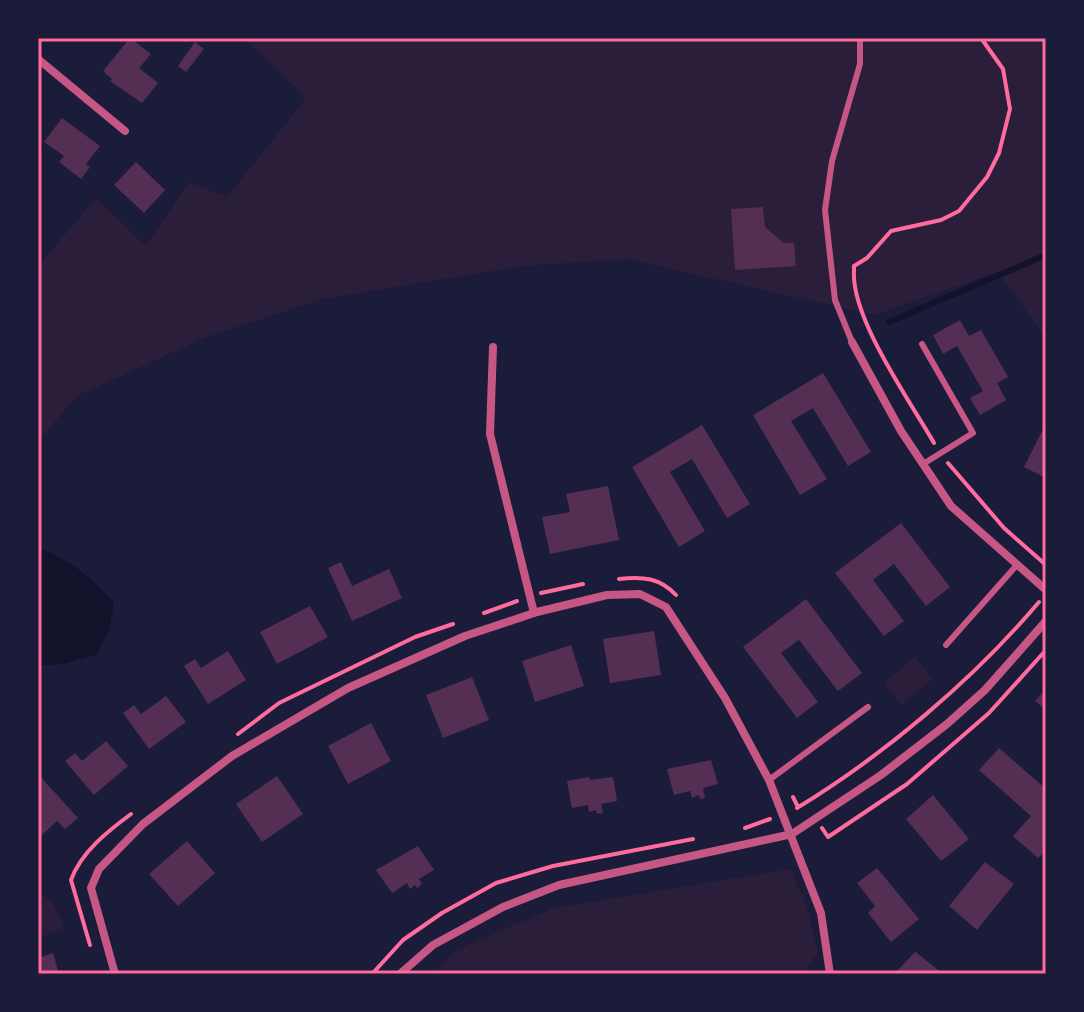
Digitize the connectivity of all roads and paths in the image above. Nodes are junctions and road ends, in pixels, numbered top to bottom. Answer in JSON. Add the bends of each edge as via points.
{"nodes":[{"id":1,"x":860,"y":38,"type":"edge"},
{"id":2,"x":981,"y":38,"type":"edge"},
{"id":3,"x":38,"y":59,"type":"edge"},
{"id":4,"x":125,"y":131,"type":"dead end"},
{"id":5,"x":872,"y":334,"type":"dead end"},
{"id":6,"x":852,"y":342,"type":"joint"},
{"id":7,"x":922,"y":344,"type":"dead end"},
{"id":8,"x":493,"y":347,"type":"dead end"},
{"id":9,"x":923,"y":464,"type":"junction"},
{"id":10,"x":1016,"y":566,"type":"junction"},
{"id":11,"x":609,"y":580,"type":"dead end"},
{"id":12,"x":594,"y":583,"type":"dead end"},
{"id":13,"x":1046,"y":592,"type":"edge"},
{"id":14,"x":530,"y":596,"type":"junction"},
{"id":15,"x":681,"y":601,"type":"dead end"},
{"id":16,"x":534,"y":613,"type":"junction"},
{"id":17,"x":479,"y":615,"type":"dead end"},
{"id":18,"x":466,"y":619,"type":"dead end"},
{"id":19,"x":1046,"y":621,"type":"edge"},
{"id":20,"x":946,"y":645,"type":"dead end"},
{"id":21,"x":868,"y":707,"type":"dead end"},
{"id":22,"x":231,"y":739,"type":"dead end"},
{"id":23,"x":780,"y":774,"type":"junction"},
{"id":24,"x":769,"y":780,"type":"junction"},
{"id":25,"x":798,"y":807,"type":"junction"},
{"id":26,"x":134,"y":812,"type":"dead end"},
{"id":27,"x":783,"y":815,"type":"junction"},
{"id":28,"x":739,"y":830,"type":"dead end"},
{"id":29,"x":792,"y":834,"type":"junction"},
{"id":30,"x":694,"y":839,"type":"dead end"},
{"id":31,"x":94,"y":957,"type":"dead end"},
{"id":32,"x":828,"y":971,"type":"edge"},
{"id":33,"x":115,"y":974,"type":"edge"},
{"id":34,"x":372,"y":974,"type":"edge"},
{"id":35,"x":400,"y":974,"type":"edge"}],
"edges":[{"from":1,"to":6,"type":"lane","via":[[860,64],[832,161],[825,210],[835,300]]},
{"from":2,"to":5,"type":"path","via":[[1003,69],[1009,90],[999,153],[959,211],[891,231],[854,266],[857,299]]},
{"from":3,"to":4,"type":"street"},
{"from":6,"to":9,"type":"street"},
{"from":7,"to":9,"type":"lane","via":[[973,433]]},
{"from":8,"to":14,"type":"street","via":[[490,434]]},
{"from":9,"to":10,"type":"street","via":[[951,506]]},
{"from":10,"to":13,"type":"street"},
{"from":10,"to":20,"type":"lane"},
{"from":11,"to":15,"type":"path","via":[[641,576],[666,584]]},
{"from":12,"to":14,"type":"path"},
{"from":13,"to":25,"type":"path","via":[[935,709]]},
{"from":14,"to":16,"type":"street"},
{"from":14,"to":17,"type":"path"},
{"from":16,"to":24,"type":"street","via":[[607,595],[640,594],[666,607],[725,698]]},
{"from":16,"to":33,"type":"street","via":[[465,636],[348,688],[232,756],[143,824],[99,869],[91,888]]},
{"from":18,"to":22,"type":"path","via":[[415,637],[279,703]]},
{"from":19,"to":29,"type":"street","via":[[947,724]]},
{"from":21,"to":23,"type":"lane"},
{"from":23,"to":24,"type":"lane"},
{"from":23,"to":25,"type":"path"},
{"from":24,"to":27,"type":"street"},
{"from":25,"to":27,"type":"path"},
{"from":26,"to":31,"type":"path","via":[[100,840],[71,880]]},
{"from":27,"to":28,"type":"path"},
{"from":27,"to":29,"type":"street"},
{"from":29,"to":32,"type":"street","via":[[821,913]]},
{"from":29,"to":35,"type":"street","via":[[559,885],[503,907],[433,945]]},
{"from":30,"to":34,"type":"path","via":[[553,866],[496,883],[403,940]]}]}
